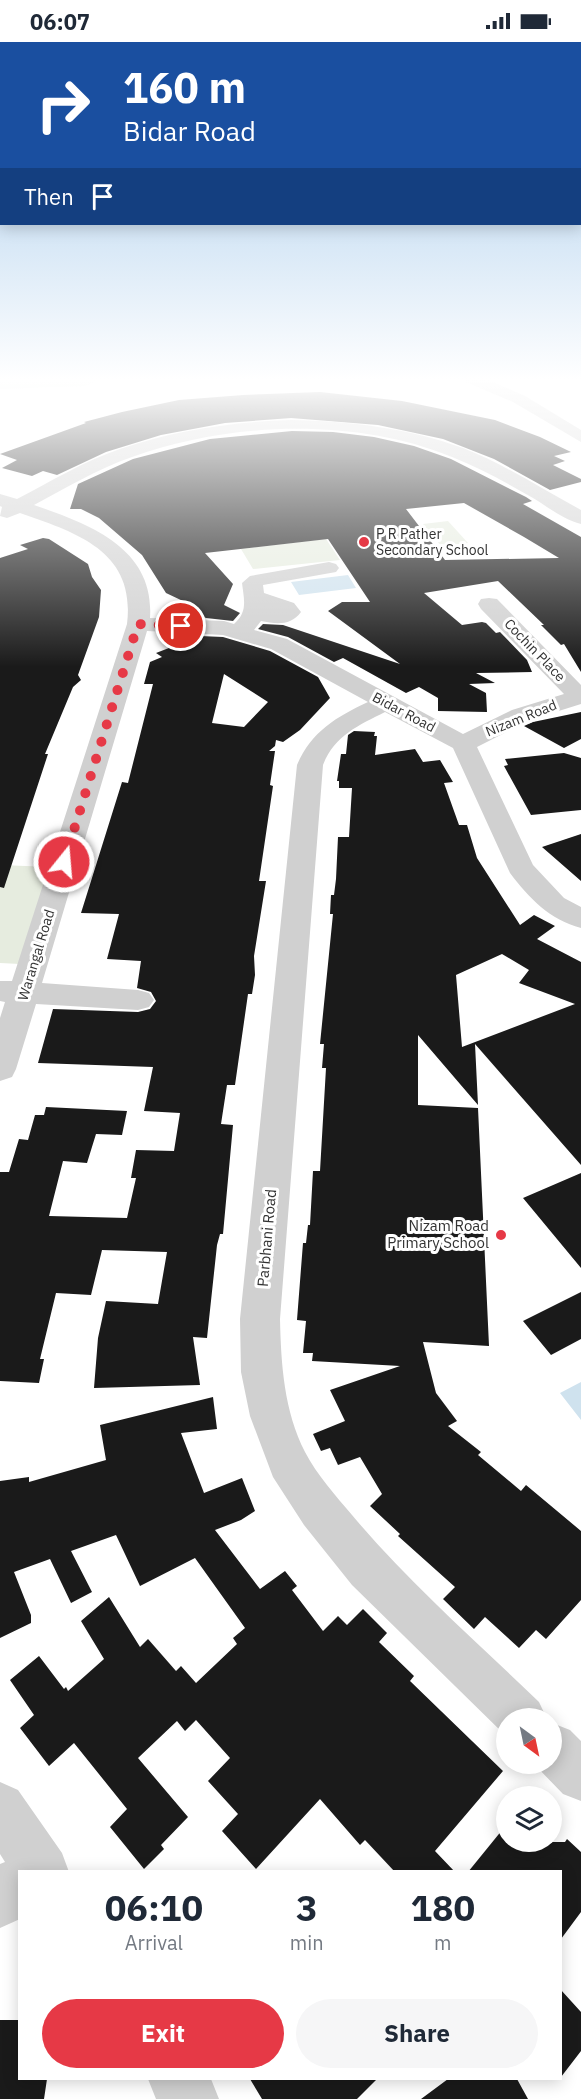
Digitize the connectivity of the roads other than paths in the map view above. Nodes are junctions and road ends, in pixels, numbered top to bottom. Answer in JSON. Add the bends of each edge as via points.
{"nodes":[{"id":1,"x":58,"y":475,"type":"edge"},
{"id":2,"x":74,"y":475,"type":"edge"},
{"id":3,"x":501,"y":475,"type":"edge"},
{"id":4,"x":530,"y":475,"type":"edge"},
{"id":5,"x":581,"y":502,"type":"edge"},
{"id":6,"x":4,"y":506,"type":"edge"},
{"id":7,"x":581,"y":518,"type":"edge"},
{"id":8,"x":329,"y":568,"type":"dead end"},
{"id":9,"x":489,"y":604,"type":"dead end"},
{"id":10,"x":138,"y":624,"type":"junction"},
{"id":11,"x":238,"y":631,"type":"junction"},
{"id":12,"x":580,"y":696,"type":"edge"},
{"id":13,"x":386,"y":702,"type":"junction"},
{"id":14,"x":463,"y":744,"type":"junction"},
{"id":15,"x":581,"y":919,"type":"edge"},
{"id":16,"x":12,"y":991,"type":"edge"},
{"id":17,"x":138,"y":1000,"type":"dead end"},
{"id":18,"x":0,"y":1067,"type":"edge"},
{"id":19,"x":511,"y":1708,"type":"edge"},
{"id":20,"x":562,"y":1758,"type":"edge"},
{"id":21,"x":581,"y":1776,"type":"edge"},
{"id":22,"x":0,"y":1808,"type":"edge"},
{"id":23,"x":31,"y":1870,"type":"edge"},
{"id":24,"x":18,"y":1886,"type":"edge"},
{"id":25,"x":0,"y":1901,"type":"edge"},
{"id":26,"x":178,"y":2080,"type":"edge"},
{"id":27,"x":190,"y":2099,"type":"edge"}],
"edges":[{"from":1,"to":6,"type":"street"},
{"from":2,"to":6,"type":"street"},
{"from":3,"to":7,"type":"street"},
{"from":4,"to":5,"type":"street"},
{"from":6,"to":10,"type":"street","name":"Warangal Road","via":[[86,533],[104,543],[122,559],[137,588]]},
{"from":8,"to":11,"type":"street","via":[[252,583],[256,604],[249,623]]},
{"from":9,"to":12,"type":"street","name":"Cochin Place"},
{"from":10,"to":11,"type":"street","name":"Bidar Road"},
{"from":10,"to":16,"type":"street","name":"Warangal Road"},
{"from":11,"to":13,"type":"street","name":"Bidar Road","via":[[279,644]]},
{"from":12,"to":14,"type":"street","name":"Nizam Road","via":[[521,715]]},
{"from":13,"to":14,"type":"street","name":"Bidar Road"},
{"from":13,"to":19,"type":"street","name":"Parbhani Road","via":[[322,739],[310,765],[260,1319],[261,1372],[288,1463],[320,1510],[368,1569]]},
{"from":14,"to":15,"type":"street","via":[[520,867],[554,903]]},
{"from":16,"to":17,"type":"street"},
{"from":16,"to":18,"type":"street","name":"Warangal Road"},
{"from":20,"to":21,"type":"street"},
{"from":22,"to":23,"type":"street"},
{"from":24,"to":25,"type":"street"},
{"from":26,"to":27,"type":"street"}]}
